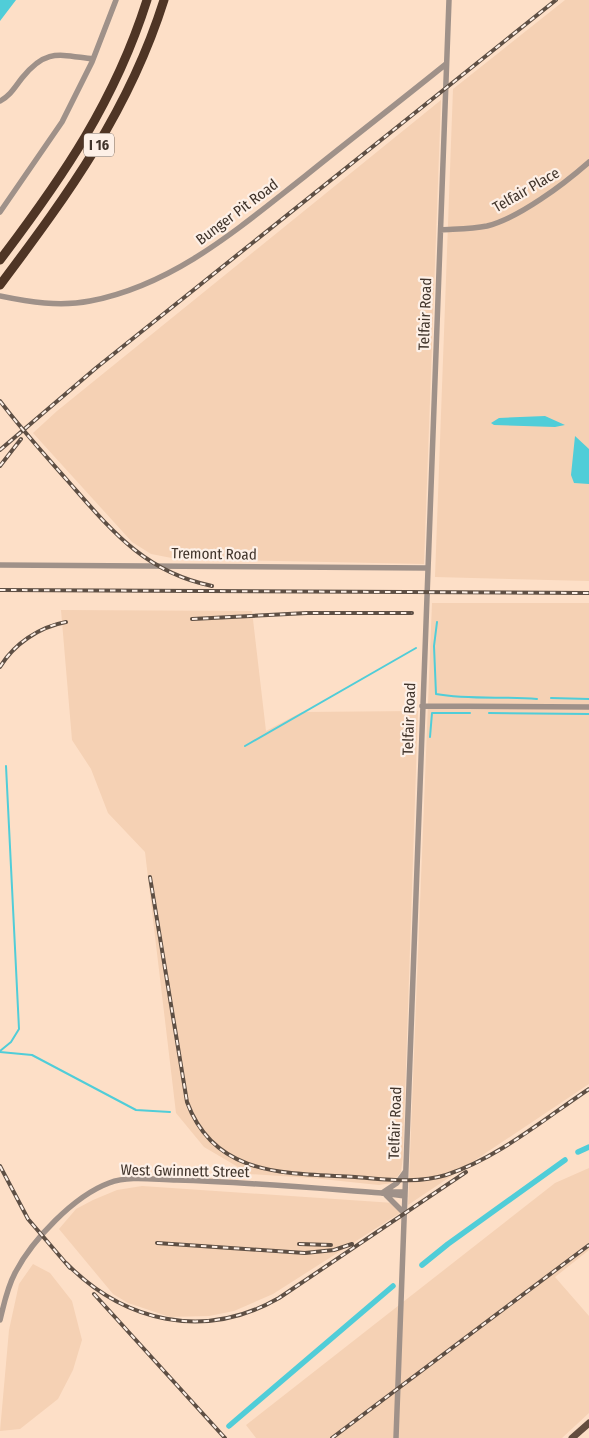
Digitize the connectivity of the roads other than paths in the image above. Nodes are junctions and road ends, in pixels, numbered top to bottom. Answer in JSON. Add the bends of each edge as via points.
{"nodes":[{"id":1,"x":116,"y":0,"type":"edge"},
{"id":2,"x":147,"y":0,"type":"edge"},
{"id":3,"x":164,"y":0,"type":"edge"},
{"id":4,"x":449,"y":0,"type":"edge"},
{"id":5,"x":93,"y":58,"type":"junction"},
{"id":6,"x":446,"y":64,"type":"junction"},
{"id":7,"x":0,"y":101,"type":"edge"},
{"id":8,"x":589,"y":162,"type":"edge"},
{"id":9,"x":0,"y":212,"type":"edge"},
{"id":10,"x":441,"y":230,"type":"junction"},
{"id":11,"x":0,"y":260,"type":"edge"},
{"id":12,"x":0,"y":285,"type":"edge"},
{"id":13,"x":0,"y":296,"type":"edge"},
{"id":14,"x":0,"y":565,"type":"edge"},
{"id":15,"x":427,"y":568,"type":"junction"},
{"id":16,"x":422,"y":706,"type":"junction"},
{"id":17,"x":589,"y":707,"type":"edge"},
{"id":18,"x":406,"y":1170,"type":"junction"},
{"id":19,"x":382,"y":1193,"type":"junction"},
{"id":20,"x":405,"y":1194,"type":"junction"},
{"id":21,"x":405,"y":1213,"type":"junction"},
{"id":22,"x":0,"y":1320,"type":"edge"},
{"id":23,"x":589,"y":1423,"type":"edge"},
{"id":24,"x":396,"y":1438,"type":"edge"},
{"id":25,"x":572,"y":1438,"type":"edge"}],
"edges":[{"from":1,"to":5,"type":"street"},
{"from":2,"to":11,"type":"highway","number":"I 16","via":[[126,58],[99,115],[58,182]]},
{"from":3,"to":12,"type":"highway","number":"I 16","via":[[132,82],[101,143],[66,197]]},
{"from":4,"to":6,"type":"street","name":"Telfair Road"},
{"from":5,"to":7,"type":"street","via":[[53,54],[29,70]]},
{"from":5,"to":9,"type":"street","via":[[62,122]]},
{"from":6,"to":10,"type":"street","name":"Telfair Road"},
{"from":6,"to":13,"type":"street","name":"Bunger Pit Road","via":[[221,242],[169,273],[89,302],[49,303]]},
{"from":8,"to":10,"type":"street","name":"Telfair Place","via":[[563,184],[490,225]]},
{"from":10,"to":15,"type":"street","name":"Telfair Road"},
{"from":14,"to":15,"type":"street","name":"Tremont Road"},
{"from":15,"to":16,"type":"street","name":"Telfair Road"},
{"from":16,"to":17,"type":"street"},
{"from":16,"to":18,"type":"street","name":"Telfair Road"},
{"from":18,"to":19,"type":"street","via":[[397,1183]]},
{"from":18,"to":20,"type":"street","name":"Telfair Road"},
{"from":19,"to":20,"type":"street","name":"West Gwinnett Street"},
{"from":19,"to":21,"type":"street"},
{"from":19,"to":22,"type":"street","name":"West Gwinnett Street","via":[[199,1181],[132,1179],[111,1182],[66,1209],[32,1248],[15,1273]]},
{"from":20,"to":21,"type":"street","name":"Telfair Road"},
{"from":21,"to":24,"type":"street","name":"Telfair Road"},
{"from":23,"to":25,"type":"main road"}]}
